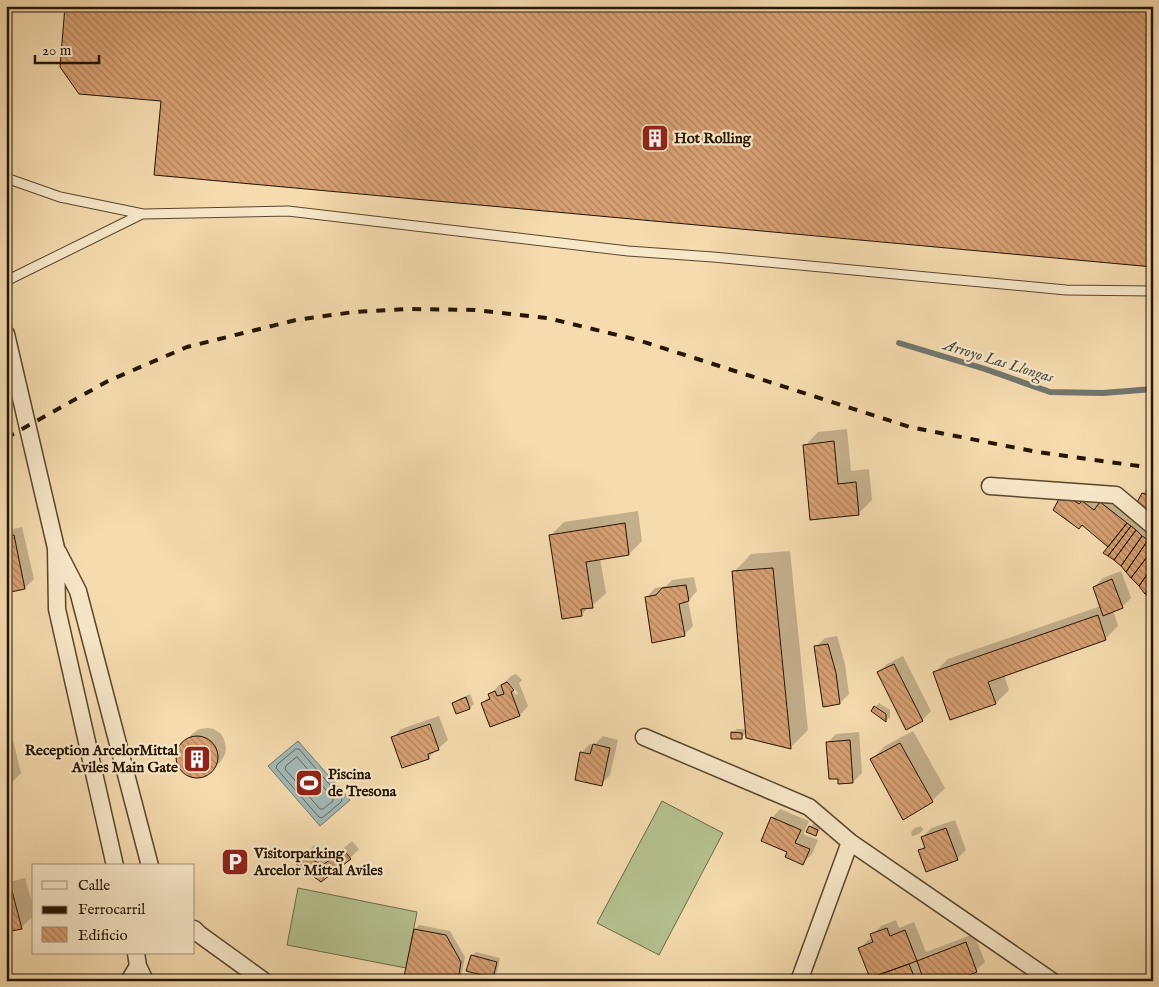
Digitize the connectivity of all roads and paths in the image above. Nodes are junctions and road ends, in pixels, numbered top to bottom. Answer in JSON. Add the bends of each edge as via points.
{"nodes":[{"id":1,"x":6,"y":178,"type":"edge"},
{"id":2,"x":143,"y":214,"type":"junction"},
{"id":3,"x":6,"y":281,"type":"edge"},
{"id":4,"x":1153,"y":291,"type":"edge"},
{"id":5,"x":6,"y":334,"type":"edge"},
{"id":6,"x":990,"y":486,"type":"dead end"},
{"id":7,"x":1153,"y":526,"type":"edge"},
{"id":8,"x":56,"y":548,"type":"junction"},
{"id":9,"x":644,"y":737,"type":"dead end"},
{"id":10,"x":850,"y":842,"type":"junction"},
{"id":11,"x":115,"y":864,"type":"edge"},
{"id":12,"x":149,"y":864,"type":"edge"},
{"id":13,"x":195,"y":932,"type":"edge"},
{"id":14,"x":138,"y":957,"type":"edge"},
{"id":15,"x":129,"y":981,"type":"edge"},
{"id":16,"x":145,"y":981,"type":"edge"},
{"id":17,"x":264,"y":981,"type":"edge"},
{"id":18,"x":799,"y":981,"type":"edge"},
{"id":19,"x":1052,"y":981,"type":"edge"}],
"edges":[{"from":1,"to":2,"type":"lane","via":[[60,197]]},
{"from":2,"to":3,"type":"lane"},
{"from":2,"to":4,"type":"lane","via":[[288,211],[628,251],[1066,290]]},
{"from":5,"to":8,"type":"street"},
{"from":6,"to":7,"type":"street","via":[[1116,495]]},
{"from":8,"to":11,"type":"street","via":[[57,608]]},
{"from":8,"to":12,"type":"street","via":[[78,592]]},
{"from":9,"to":10,"type":"street","via":[[809,807]]},
{"from":10,"to":18,"type":"street"},
{"from":10,"to":19,"type":"street"},
{"from":13,"to":17,"type":"street"},
{"from":14,"to":15,"type":"street"},
{"from":14,"to":16,"type":"street"}]}
